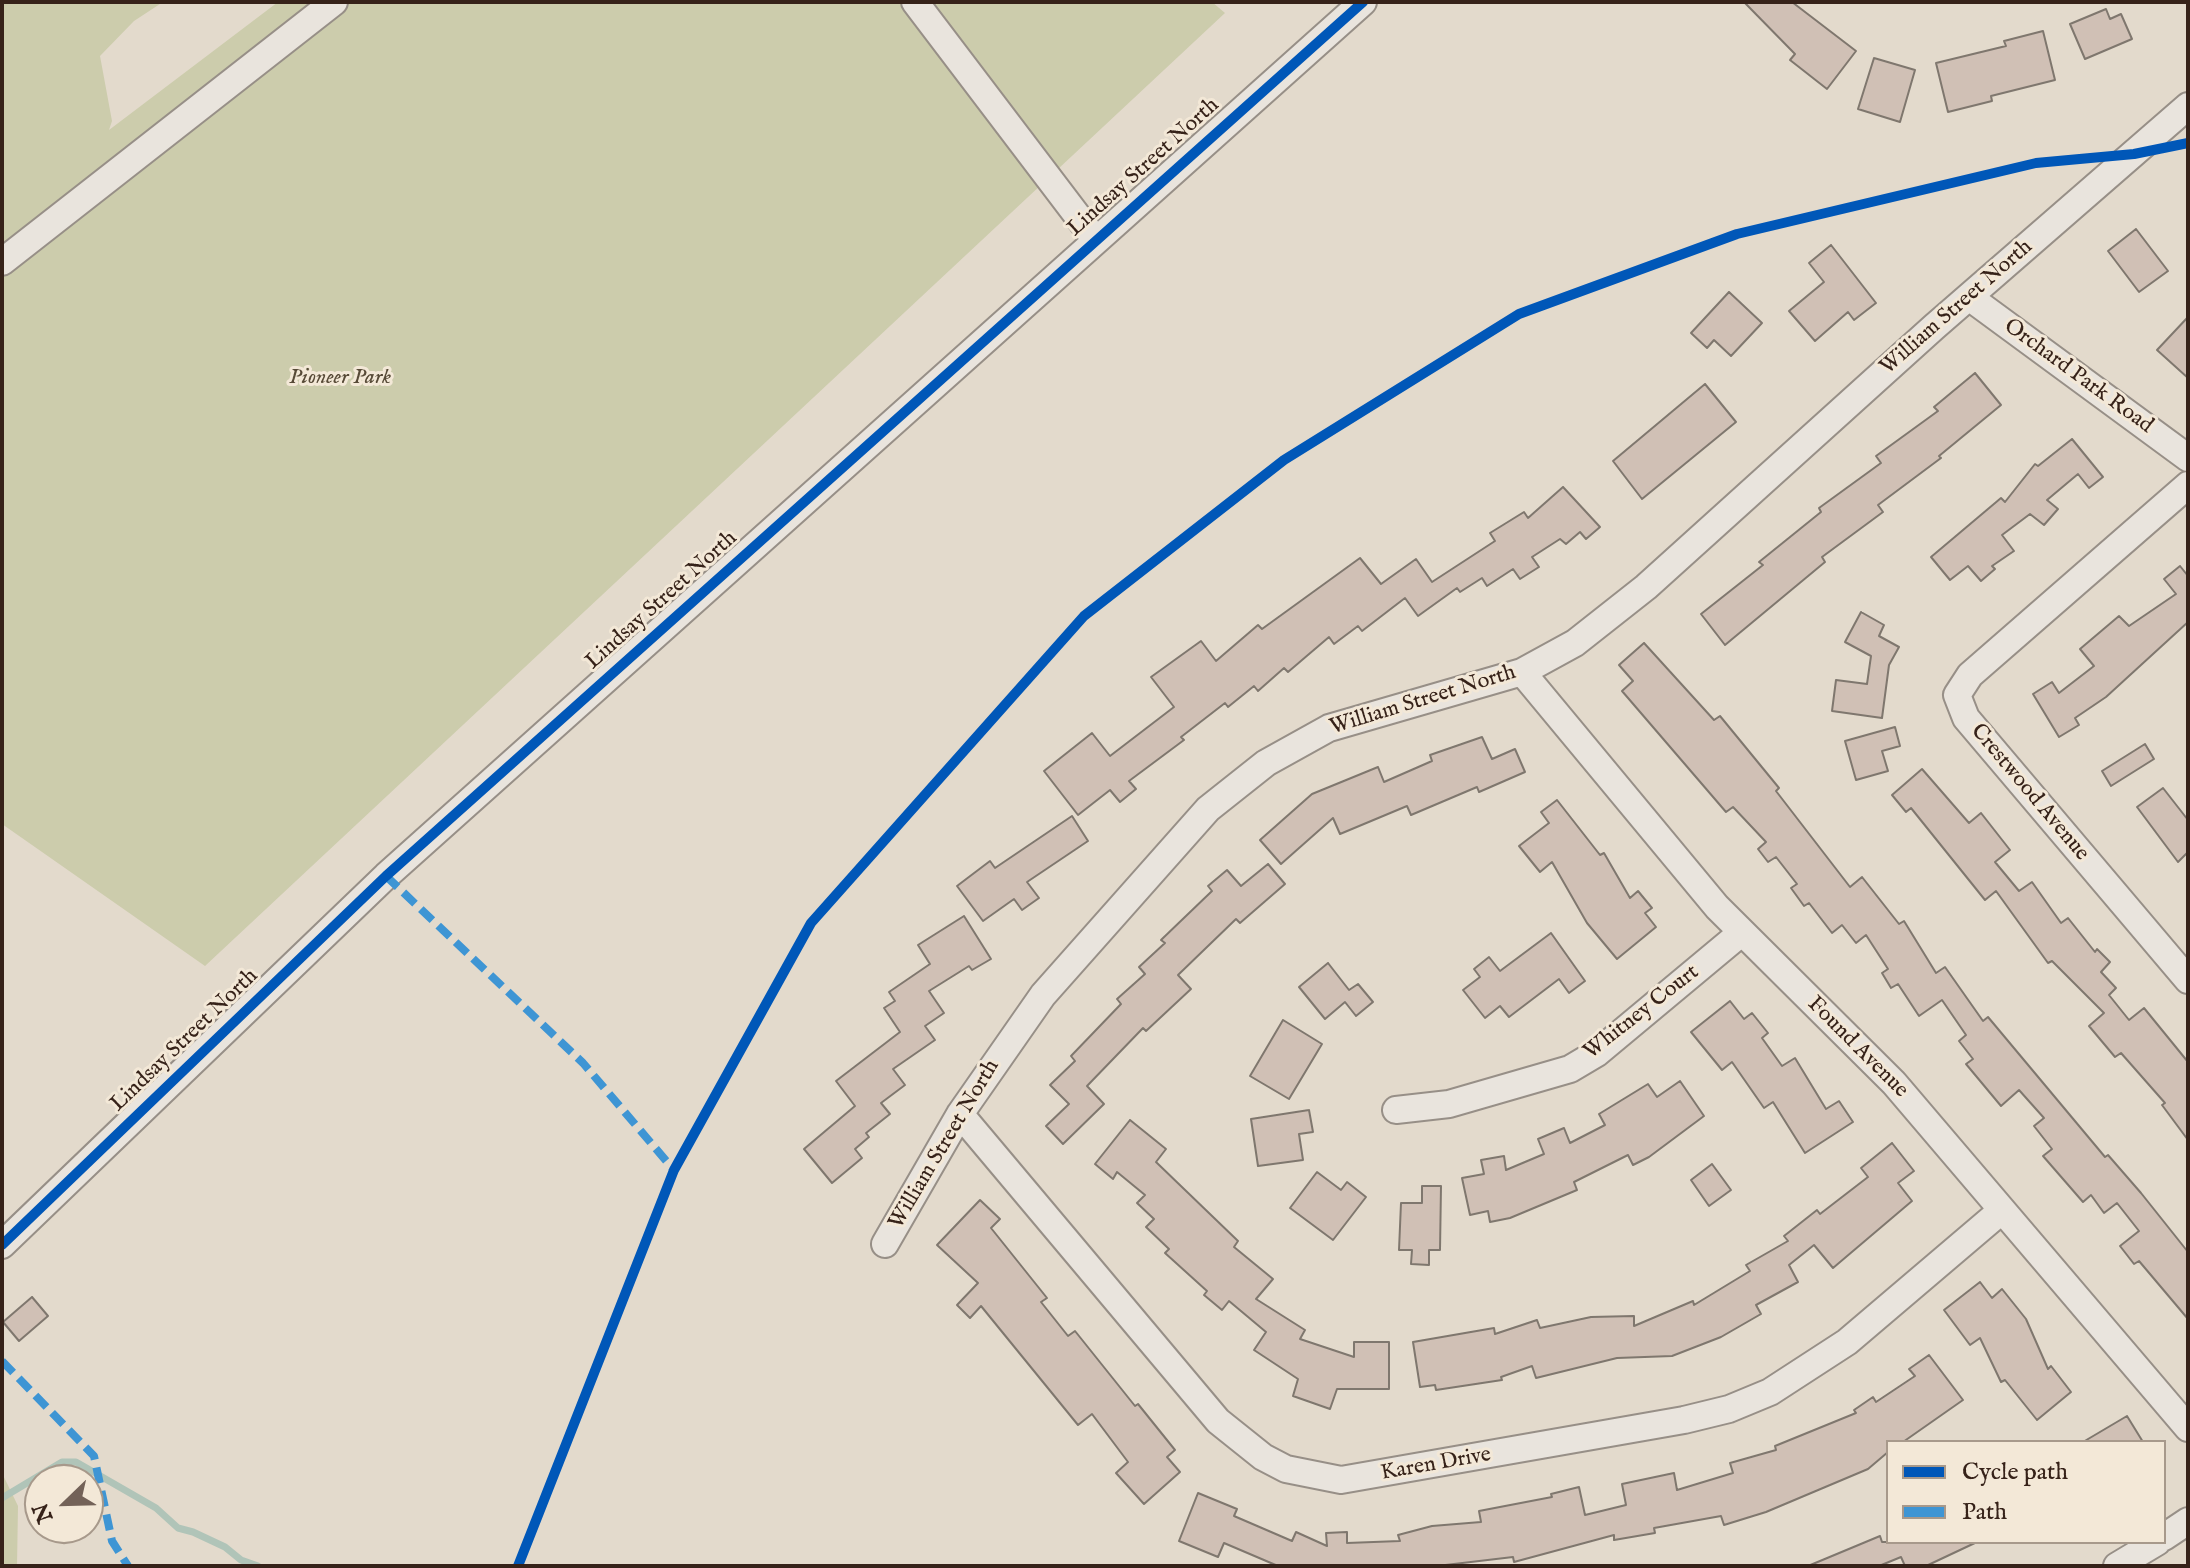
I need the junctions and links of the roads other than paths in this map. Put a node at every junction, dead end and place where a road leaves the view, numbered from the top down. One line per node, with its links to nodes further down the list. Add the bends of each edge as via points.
1 (334, 2): 6 (street)
2 (915, 2): 5 (street)
3 (1363, 2): 5 (street, Lindsay Street North)
4 (2188, 106): 7 (street, William Street North)
5 (1095, 239): 17 (street, Lindsay Street North, via 386,876)
6 (2, 262)
7 (1969, 297): 8 (street, Orchard Park Road); 10 (street, William Street North, via 1646,587 1575,643)
8 (2188, 458)
9 (2188, 485): 12 (street, Crestwood Avenue, via 1970,675 1957,695 1966,718)
10 (1522, 672): 11 (street, Found Avenue); 14 (street, William Street North, via 1363,716 1297,743 1266,763 1208,809 1080,951)
11 (1741, 933): 13 (street, Whitney Court, via 1597,1053 1570,1069 1449,1104); 15 (street, Found Avenue, via 1887,1076)
12 (2188, 980)
13 (1396, 1110)
14 (960, 1114): 15 (street, Karen Drive, via 1218,1421 1286,1469 1341,1480 1729,1409 1770,1392 1847,1342); 16 (street, William Street North)
15 (2001, 1211): 18 (street, Found Avenue)
16 (885, 1244)
17 (2, 1245)
18 (2188, 1428)
19 (2188, 1521): 20 (street)
20 (2166, 1536)
21 (2154, 1544): 22 (street)
22 (2117, 1566)

